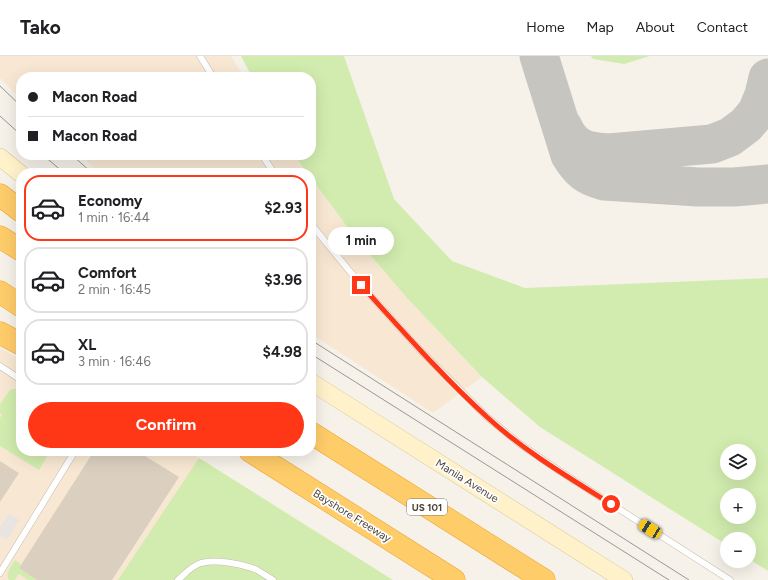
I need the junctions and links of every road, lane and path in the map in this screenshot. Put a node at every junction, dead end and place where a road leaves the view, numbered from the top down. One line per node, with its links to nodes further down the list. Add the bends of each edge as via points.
1 (200, 56): 2 (lane)
2 (210, 72)
3 (0, 157): 4 (main road)
4 (16, 170)
5 (0, 195): 6 (highway)
6 (16, 207)
7 (316, 230): 26 (lane, via 420,350 487,417 558,470)
8 (0, 236): 9 (highway)
9 (16, 247)
10 (0, 292): 11 (highway)
11 (16, 303)
12 (0, 333): 13 (highway)
13 (16, 341)
14 (0, 366): 15 (lane)
15 (16, 377)
16 (316, 385): 25 (main road, Manila Avenue)
17 (316, 436): 24 (highway, US 101)
18 (72, 456): 20 (lane)
19 (258, 456): 23 (highway, Bayshore Freeway)
20 (0, 573)
21 (178, 580): 22 (lane, via 190,569 211,562 241,565)
22 (273, 580)
23 (454, 580)
24 (544, 580)
25 (624, 580)
26 (730, 580)

